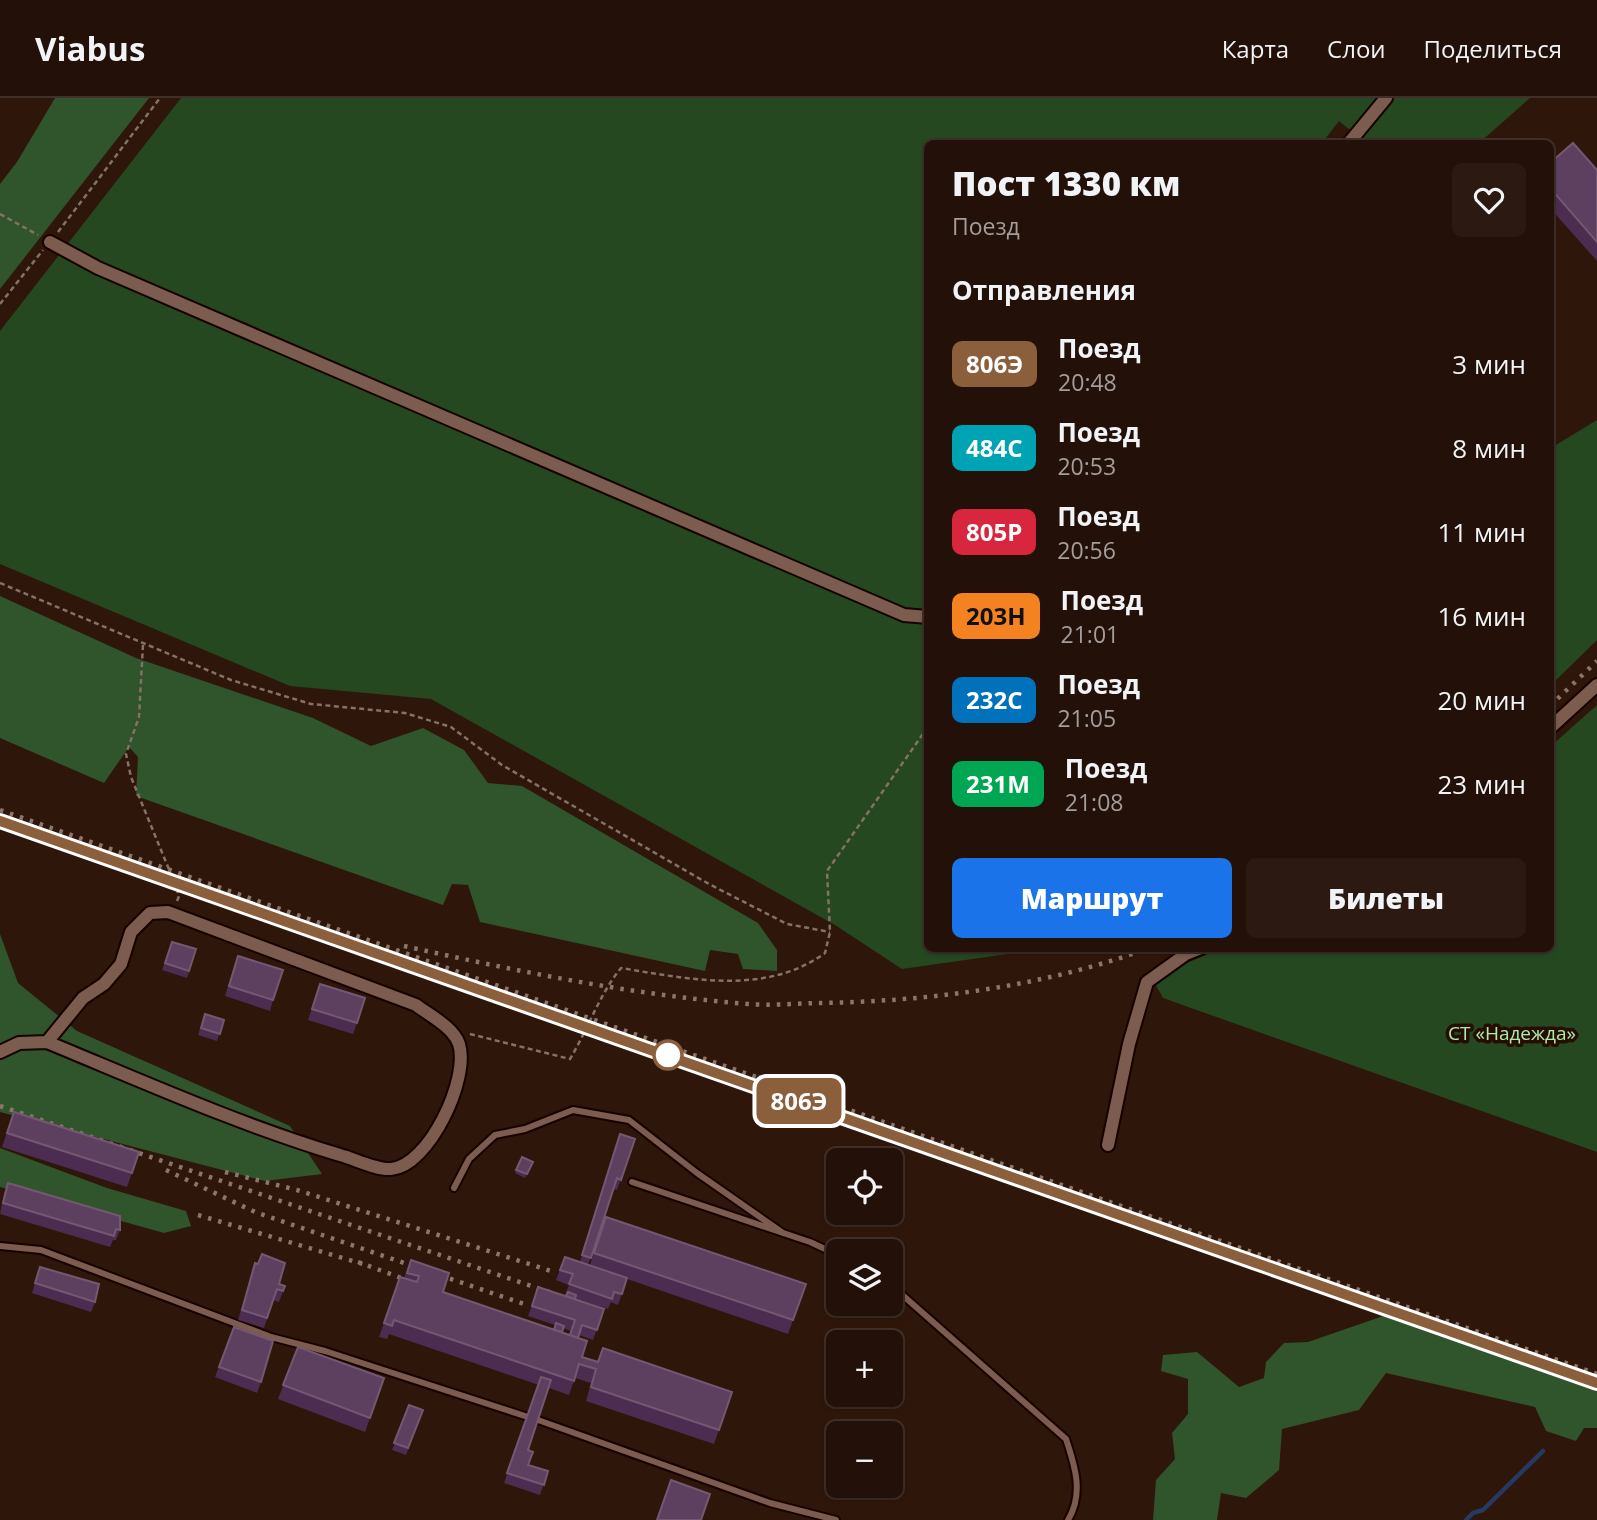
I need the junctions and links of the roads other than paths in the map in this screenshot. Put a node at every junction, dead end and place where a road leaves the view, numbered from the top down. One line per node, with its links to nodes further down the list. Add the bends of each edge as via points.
1 (1386, 98): 2 (street)
2 (1351, 140)
3 (50, 242): 4 (street, via 111,273 904,615)
4 (924, 617)
5 (1597, 684): 6 (street)
6 (1554, 724)
7 (1191, 952): 10 (street, via 1147,982)
8 (47, 1042): 8 (street, via 83,998 104,984 121,964 131,932 150,913 167,912 416,1005 458,1043 460,1072 435,1136 410,1164 389,1169 298,1142); 9 (street, via 19,1043)
9 (0, 1052)
10 (1108, 1145)
11 (632, 1182): 13 (lane)
12 (454, 1188): 13 (lane, via 469,1159 495,1135 573,1110 629,1121)
13 (783, 1233): 15 (lane)
14 (0, 1246): 17 (lane, via 41,1250 271,1337)
15 (826, 1250)
16 (903, 1296): 20 (lane, via 1066,1439 1076,1471 1076,1506)
17 (528, 1417)
18 (538, 1420): 19 (lane, via 770,1503)
19 (836, 1520)
20 (1068, 1520)

